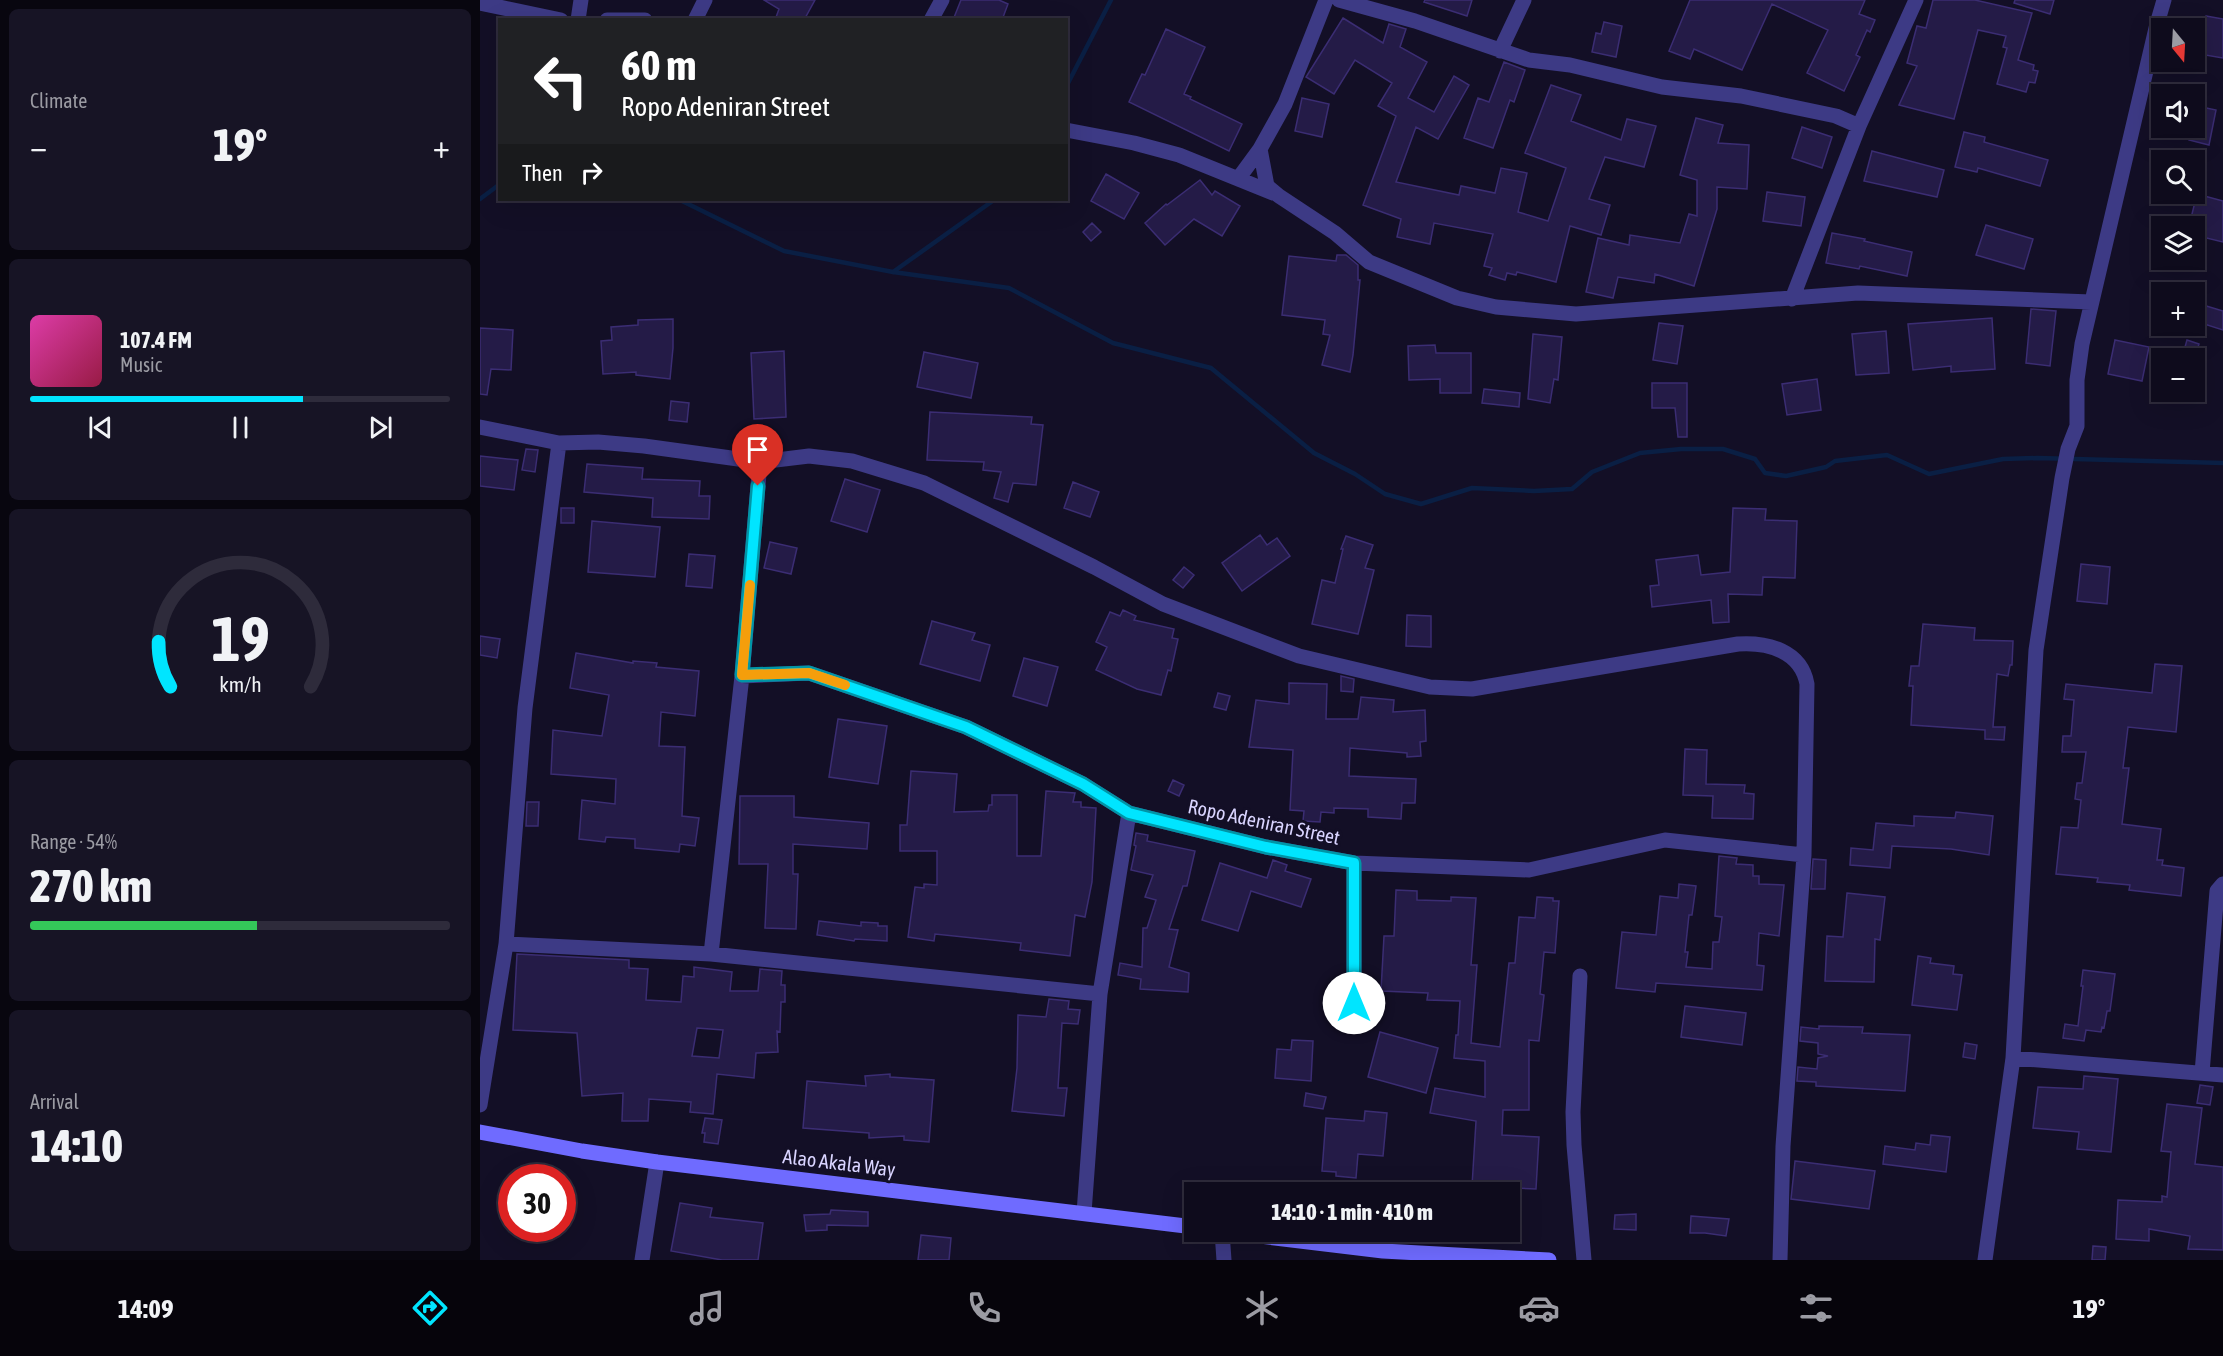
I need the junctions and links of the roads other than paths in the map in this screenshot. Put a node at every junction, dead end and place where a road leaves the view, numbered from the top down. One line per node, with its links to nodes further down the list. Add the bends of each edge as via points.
1 (581, 0): 11 (street)
2 (705, 0): 12 (street)
3 (942, 0): 13 (street)
4 (1326, 0): 17 (street, via 1285,104)
5 (1339, 0): 14 (street)
6 (1524, 0): 14 (street)
7 (1916, 0): 15 (street)
8 (2164, 0): 21 (street)
9 (480, 3): 10 (street)
10 (551, 18)
11 (578, 18)
12 (695, 18)
13 (932, 18)
14 (1503, 52): 15 (street, via 1662,87 1742,96 1836,116)
15 (1859, 126): 20 (street)
16 (1068, 130): 18 (street, via 1179,155)
17 (1260, 149): 18 (street); 19 (street, via 1267,186)
18 (1239, 179): 19 (street)
19 (1279, 196): 20 (street, via 1370,262 1457,298 1496,308 1576,314)
20 (1792, 299): 21 (street, via 1875,293)
21 (2091, 302): 35 (street, via 2077,380 2077,426 2062,478 2037,650)
22 (480, 427): 23 (street)
23 (559, 442): 24 (street, via 644,446); 30 (street, via 525,708)
24 (760, 462): 25 (street); 27 (street, via 809,456 852,460 924,483 1163,604 1299,656 1430,687 1472,689 1738,644 1768,646 1799,663 1805,672)
25 (742, 675): 26 (street, Ropo Adeniran Street, via 809,673 966,727 1083,784); 31 (street)
26 (1129, 813): 28 (street, Ropo Adeniran Street, via 1266,847); 33 (street)
27 (1804, 855): 28 (street, Ropo Adeniran Street, via 1665,840 1529,870); 50 (street, via 1783,1146)
28 (1354, 863): 34 (street)
29 (2223, 884): 36 (street, via 2217,891)
30 (506, 944): 31 (street); 38 (street)
31 (711, 954): 33 (street)
32 (1581, 976): 49 (street, via 1573,1112)
33 (1100, 994): 41 (street)
34 (1354, 1003)
35 (2013, 1058): 36 (street); 51 (street)
36 (2202, 1073): 37 (street)
37 (2223, 1075)
38 (480, 1105)
39 (480, 1132): 40 (street, Alao Akala Way)
40 (657, 1162): 41 (street, Alao Akala Way); 46 (street)
41 (1084, 1213): 42 (street, Alao Akala Way)
42 (1184, 1226)
43 (1224, 1242): 47 (street)
44 (1294, 1242): 45 (street)
45 (1384, 1255): 48 (street)
46 (642, 1260)
47 (1224, 1260)
48 (1549, 1260)
49 (1584, 1260)
50 (1780, 1260)
51 (1985, 1260)

